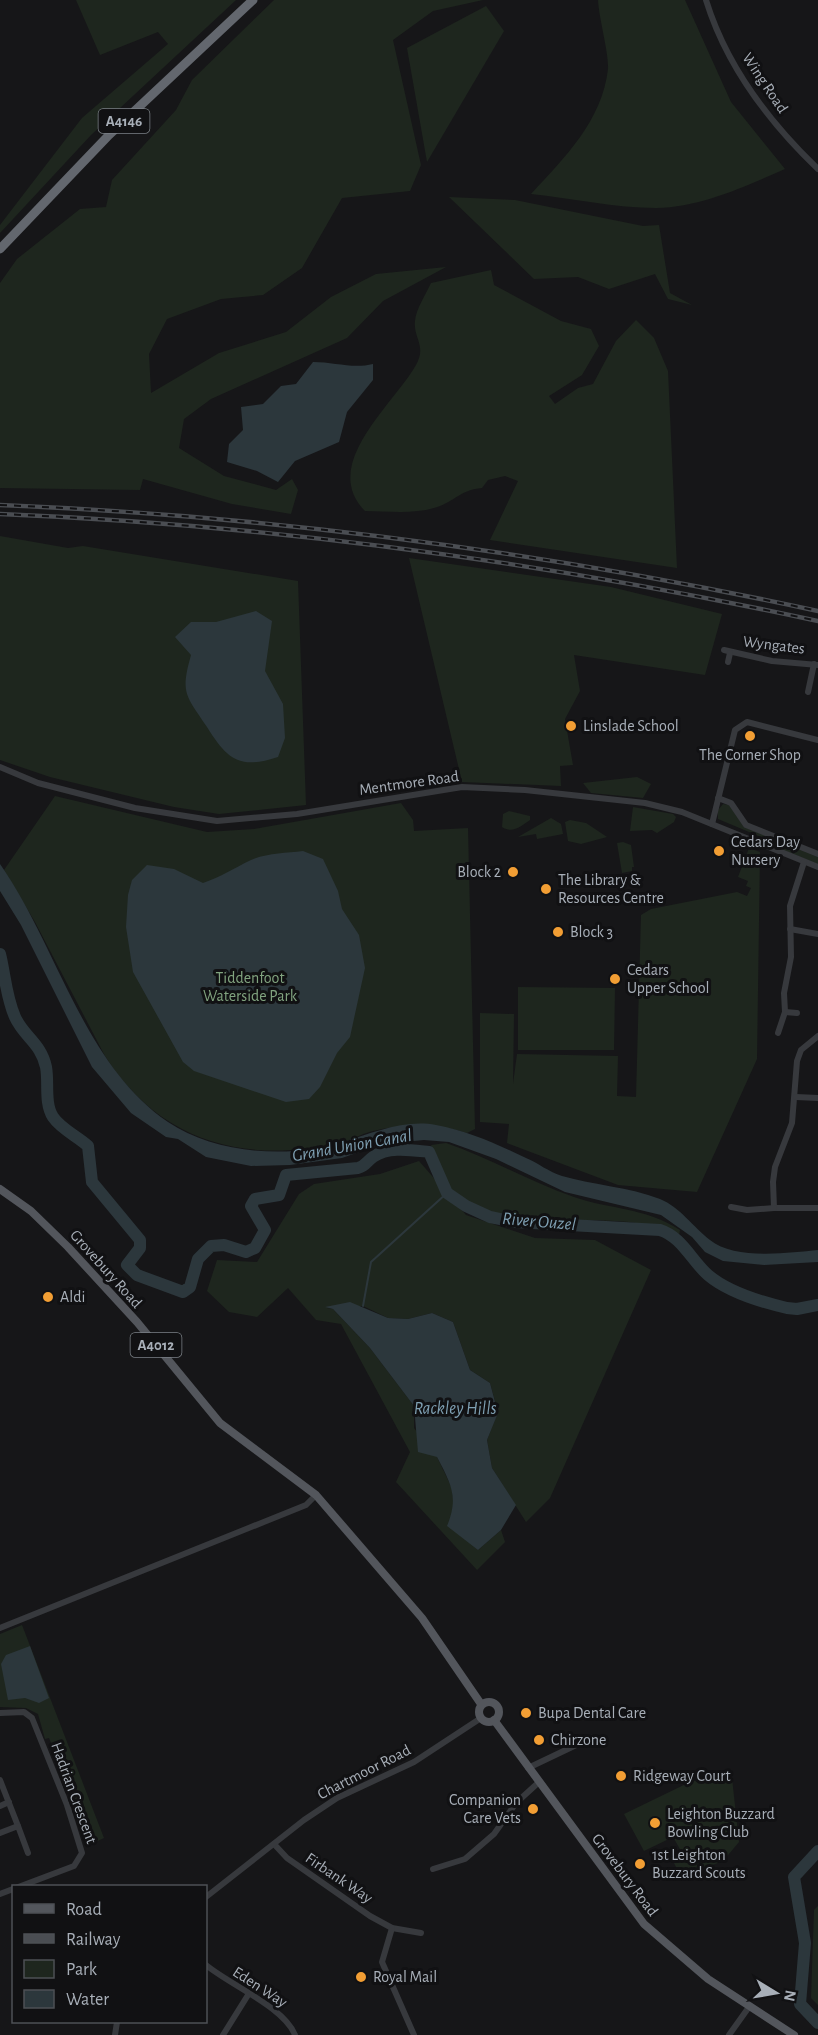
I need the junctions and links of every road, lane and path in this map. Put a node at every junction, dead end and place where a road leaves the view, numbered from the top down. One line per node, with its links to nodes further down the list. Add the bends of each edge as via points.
1 (253, 0): 4 (highway, A4146, via 109,135)
2 (706, 0): 3 (street, Wing Road, via 732,60 750,89)
3 (818, 170)
4 (0, 249)
5 (728, 662): 6 (street, Wyngates, via 727,652)
6 (816, 664): 7 (street, Wyngates)
7 (808, 692)
8 (818, 740): 10 (street, via 747,722 741,724 735,730)
9 (0, 767): 11 (street, Mentmore Road, via 38,783 135,808 217,821 297,814 462,787 662,806)
10 (718, 798): 11 (street); 12 (street, via 731,803 753,829)
11 (712, 824): 13 (street, Mentmore Road)
12 (818, 854)
13 (804, 862): 14 (street, Mentmore Road); 15 (street, via 792,896)
14 (818, 867)
15 (790, 930): 16 (street); 17 (street)
16 (818, 934)
17 (785, 1012): 18 (street); 19 (street)
18 (797, 1013)
19 (778, 1033)
20 (818, 1036): 21 (street, via 801,1050 797,1061)
21 (796, 1097): 22 (street); 26 (street, via 792,1123 775,1167)
22 (818, 1098)
23 (0, 1189): 27 (main road, Grovebury Road / A4012, via 31,1211 68,1247 137,1322 220,1423)
24 (730, 1207): 26 (street)
25 (818, 1208): 26 (street)
26 (774, 1209)
27 (316, 1495): 28 (street, via 306,1505); 29 (main road, Grovebury Road / A4012, via 422,1618)
28 (0, 1628)
29 (482, 1704): 31 (main road, via 478,1710); 32 (main road, Grovebury Road / A4012, via 490,1701 497,1706 499,1712)
30 (0, 1713): 44 (street, Hadrian Crescent, via 24,1712 32,1718 82,1852 74,1866)
31 (481, 1718): 32 (main road, via 486,1722); 41 (street, Chartmoor Road, via 414,1762 337,1798)
32 (494, 1720): 34 (main road, Grovebury Road / A4012)
33 (593, 1737): 34 (street)
34 (528, 1768): 36 (main road, Grovebury Road / A4012)
35 (0, 1780): 37 (street)
36 (539, 1782): 43 (street, via 516,1803 494,1834 465,1859); 50 (main road, Grovebury Road / A4012, via 644,1924 694,1968)
37 (9, 1802): 38 (street); 39 (street)
38 (0, 1806)
39 (18, 1826): 40 (street); 42 (street)
40 (0, 1833)
41 (274, 1844): 45 (street, Chartmoor Road); 46 (street, Firbank Way, via 310,1876)
42 (28, 1853)
43 (433, 1869)
44 (24, 1885)
45 (207, 1896)
46 (393, 1928): 47 (street, Firbank Way); 53 (street, via 382,1962)
47 (421, 1933)
48 (207, 1966): 49 (street, Eden Way)
49 (248, 1995): 51 (street); 52 (street, Eden Way, via 279,2014)
50 (749, 2007): 54 (street); 55 (main road, Grovebury Road / A4012)
51 (223, 2035)
52 (295, 2035)
53 (414, 2035)
54 (729, 2035)
55 (794, 2035)

